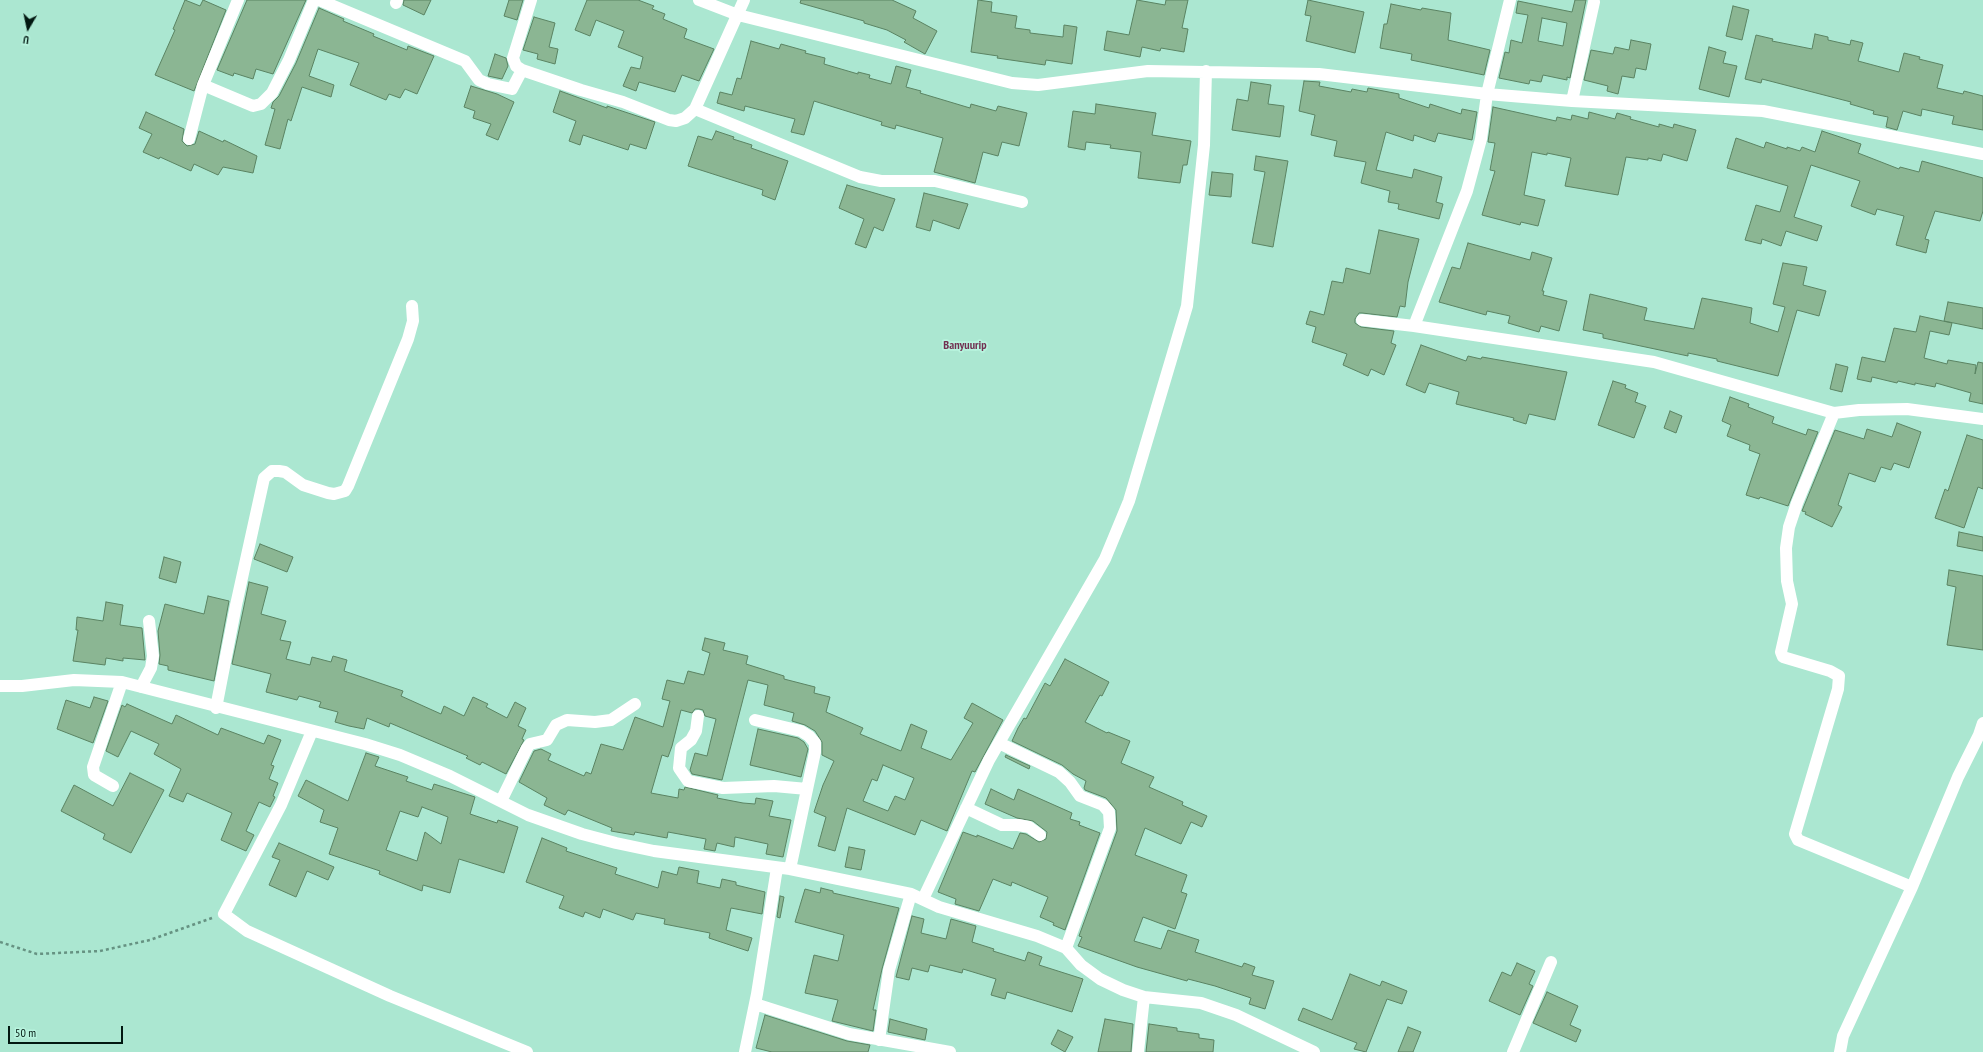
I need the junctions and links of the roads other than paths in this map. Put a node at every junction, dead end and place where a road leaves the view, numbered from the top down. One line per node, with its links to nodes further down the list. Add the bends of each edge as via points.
1 (238, 0): 12 (street)
2 (314, 0): 12 (street, via 289,60 272,93 261,104 253,106)
3 (320, 0): 10 (street, via 465,61 479,80 488,84 512,89)
4 (531, 0): 10 (street, via 513,59 516,66)
5 (699, 0): 9 (street)
6 (744, 0): 9 (street)
7 (1510, 0): 13 (street)
8 (1594, 2): 14 (street)
9 (738, 15): 11 (street, via 1024,85 1148,71); 15 (street)
10 (522, 70): 15 (street, via 623,102 669,120 681,120)
11 (1206, 71): 13 (street, via 1319,74); 34 (street, via 1203,153 1187,306 1148,440 1129,501 1105,559)
12 (203, 85): 16 (street)
13 (1487, 94): 14 (street); 21 (street, via 1481,139 1467,191)
14 (1572, 101): 17 (street, via 1763,111)
15 (695, 109): 18 (street, via 860,177 881,181 935,181)
16 (189, 138)
17 (1983, 154)
18 (1022, 202)
19 (412, 306): 29 (street, via 413,321 408,339 345,491 328,494 303,485 285,472 279,471 272,471 264,478)
20 (1362, 320): 21 (street)
21 (1414, 326): 22 (street, via 1654,362)
22 (1834, 414): 23 (street, via 1859,410 1907,409); 42 (street, via 1797,503 1789,527 1786,548 1787,582 1792,604 1781,652 1783,657 1839,676 1838,689 1795,834 1798,840)
23 (1983, 419)
24 (149, 621): 27 (street, via 153,656 151,668)
25 (122, 682): 26 (street, via 74,680); 27 (street); 35 (street, via 93,767 94,775)
26 (0, 686)
27 (142, 687): 29 (street)
28 (635, 704): 37 (street, via 611,720 567,720 556,725 547,740 532,743 527,748)
29 (216, 708): 33 (street)
30 (698, 716): 36 (street, via 696,731 691,740 681,748 680,768 688,781 723,788 789,786)
31 (755, 720): 36 (street, via 801,731 813,739 815,752)
32 (1983, 723): 42 (street)
33 (312, 731): 37 (street, via 400,755); 50 (street, via 281,805 224,914 247,931 390,996)
34 (999, 743): 38 (street); 45 (street, via 1059,772 1080,796 1103,805 1109,812 1110,828)
35 (113, 786)
36 (807, 789): 41 (street)
37 (501, 801): 40 (street, via 582,834 616,843 654,851)
38 (966, 808): 39 (street, via 1002,826 1029,827); 44 (street)
39 (1040, 835)
40 (777, 868): 41 (street); 48 (street)
41 (790, 868): 43 (street)
42 (1912, 887): 56 (street, via 1843,1036)
43 (910, 894): 44 (street); 49 (street, via 889,970)
44 (923, 899): 45 (street, via 939,907 1037,936)
45 (1066, 948): 47 (street, via 1081,965 1100,979)
46 (1551, 962): 55 (street)
47 (1144, 997): 53 (street); 54 (street, via 1201,1003 1236,1015)
48 (755, 1004): 49 (street, via 849,1034); 51 (street)
49 (879, 1040): 52 (street)
50 (528, 1052)
51 (745, 1052)
52 (950, 1052)
53 (1138, 1052)
54 (1314, 1052)
55 (1513, 1052)
56 (1840, 1052)

